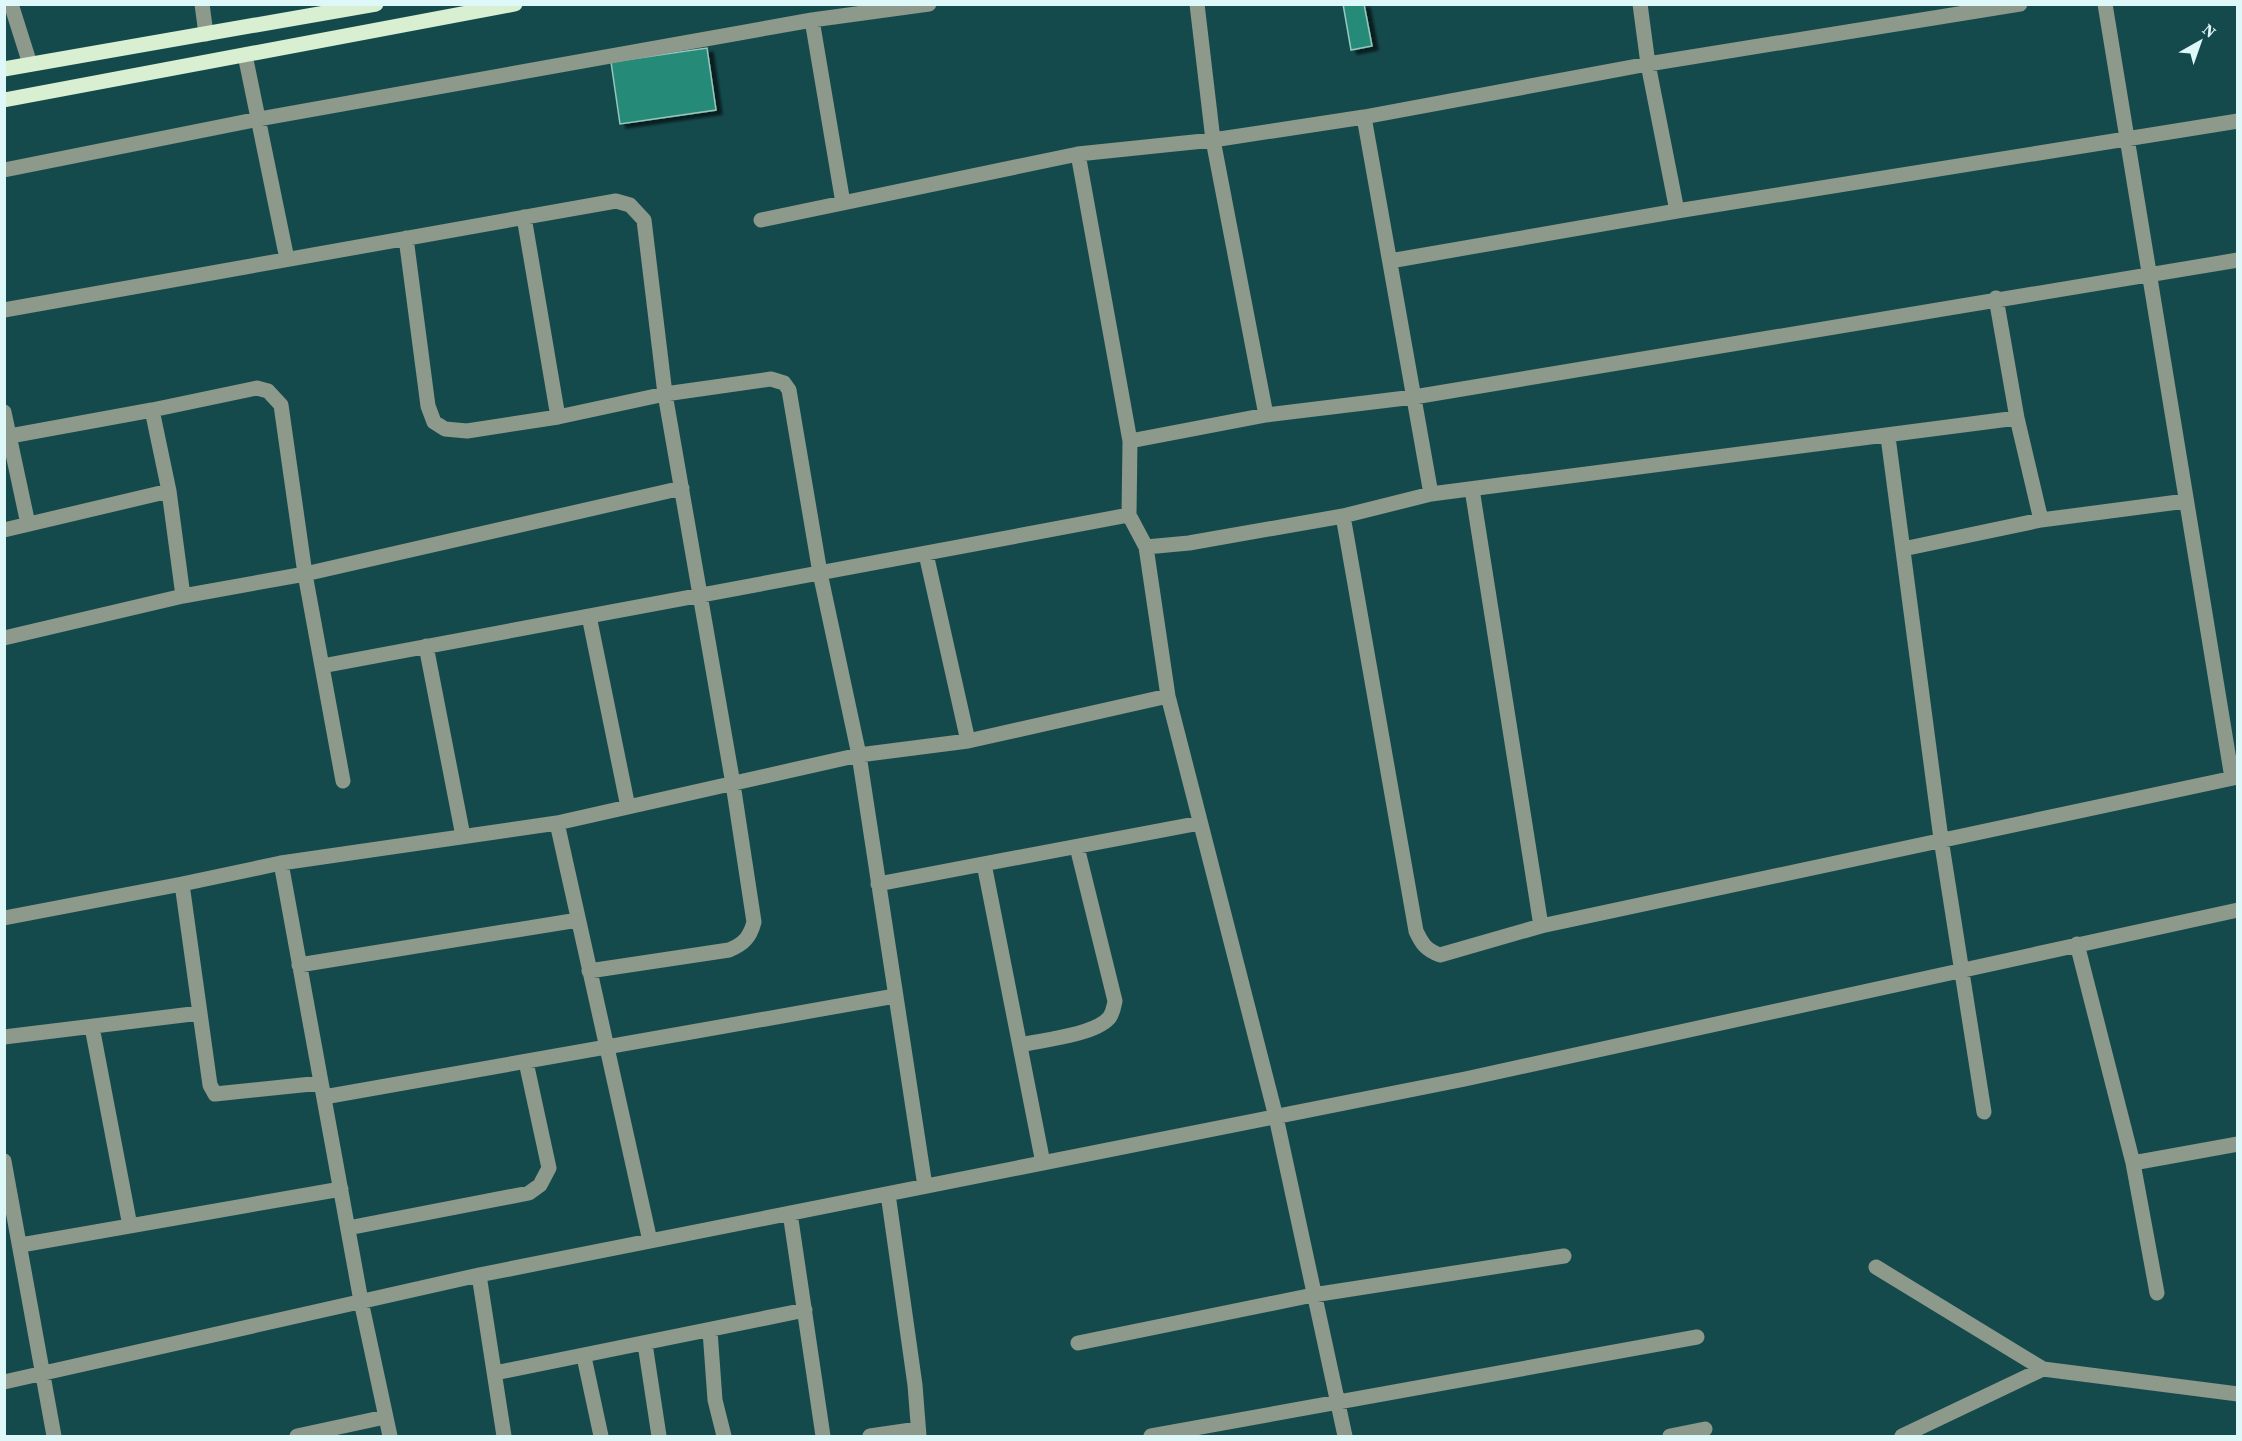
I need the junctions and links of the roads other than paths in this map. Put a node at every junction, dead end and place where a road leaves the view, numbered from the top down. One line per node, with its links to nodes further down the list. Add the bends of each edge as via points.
1 (11, 4): 13 (street)
2 (202, 4): 11 (street)
3 (376, 4): 11 (main road)
4 (515, 4): 12 (main road)
5 (929, 4): 10 (street)
6 (1197, 4): 20 (street)
7 (1640, 4): 14 (street)
8 (2020, 4): 14 (street)
9 (2105, 4): 21 (street)
10 (812, 20): 18 (street); 24 (street)
11 (206, 34): 13 (main road)
12 (244, 55): 16 (main road); 18 (street)
13 (30, 64): 15 (main road)
14 (1648, 64): 17 (street); 25 (street)
15 (4, 69)
16 (4, 100)
17 (1364, 117): 20 (street); 31 (street)
18 (259, 118): 23 (street); 29 (street)
19 (2238, 121): 21 (street)
20 (1213, 140): 22 (street); 39 (street)
21 (2126, 140): 25 (street); 32 (street)
22 (1078, 154): 24 (street); 44 (street)
23 (4, 170)
24 (843, 203): 27 (street)
25 (1677, 211): 31 (street)
26 (524, 218): 28 (street); 35 (street, via 616,201 630,205 644,220); 40 (street)
27 (761, 220)
28 (406, 238): 29 (street); 40 (street, via 428,406 434,422 446,429 467,431)
29 (287, 259): 34 (street)
30 (2238, 260): 32 (street)
31 (1390, 261): 36 (street)
32 (2147, 274): 33 (street); 49 (street)
33 (1996, 298): 36 (street); 41 (street)
34 (4, 310)
35 (665, 394): 40 (street); 45 (street); 58 (street, via 771,379 784,384 789,390)
36 (1414, 397): 39 (street); 48 (street)
37 (152, 410): 42 (street); 47 (street); 59 (street, via 257,388 268,391 281,405)
38 (4, 412): 42 (street)
39 (1266, 415): 44 (street)
40 (558, 417)
41 (2018, 418): 43 (street); 52 (street)
42 (10, 436): 53 (street)
43 (1888, 437): 46 (street); 56 (street)
44 (1130, 441): 50 (street)
45 (682, 488): 59 (street); 61 (street)
46 (1472, 489): 48 (street); 85 (street)
47 (169, 491): 53 (street); 60 (street)
48 (1431, 494): 51 (street)
49 (2186, 501): 52 (street); 69 (street)
50 (1129, 515): 55 (street); 57 (street)
51 (1343, 516): 55 (street); 85 (street, via 1416,931 1422,945 1440,955)
52 (2042, 520): 56 (street)
53 (28, 524): 54 (street)
54 (4, 530)
55 (1146, 547): 66 (street)
56 (1903, 549): 76 (street)
57 (926, 554): 58 (street); 67 (street)
58 (820, 573): 61 (street); 68 (street)
59 (305, 574): 60 (street); 65 (street)
60 (183, 596): 63 (street)
61 (700, 596): 62 (street); 71 (street)
62 (589, 616): 64 (street); 72 (street)
63 (4, 638)
64 (426, 646): 65 (street); 75 (street)
65 (322, 666): 70 (street)
66 (1168, 696): 67 (street); 74 (street)
67 (968, 741): 68 (street)
68 (858, 755): 71 (street); 81 (street)
69 (2235, 778): 76 (street)
70 (343, 781)
71 (733, 784): 72 (street); 89 (street, via 754,922 751,934 741,945 729,950)
72 (628, 807): 73 (street)
73 (557, 823): 75 (street); 84 (street)
74 (1200, 823): 77 (street); 99 (street)
75 (463, 837): 78 (street)
76 (1941, 839): 85 (street); 88 (street)
77 (1077, 847): 79 (street); 94 (street, via 1115,1000 1113,1010 1095,1028)
78 (281, 863): 80 (street); 87 (street)
79 (984, 864): 81 (street); 94 (street)
80 (182, 884): 83 (street); 91 (street)
81 (878, 884): 90 (street)
82 (2238, 910): 86 (street)
83 (4, 918)
84 (578, 920): 87 (street); 89 (street)
85 (1541, 926)
86 (2077, 944): 88 (street); 103 (street)
87 (299, 965): 97 (street)
88 (1961, 969): 98 (street); 99 (street)
89 (589, 971): 95 (street)
90 (896, 996): 95 (street); 104 (street)
91 (200, 1012): 92 (street); 97 (street, via 210,1085 215,1094)
92 (92, 1027): 93 (street); 108 (street)
93 (4, 1037)
94 (1020, 1045): 102 (street)
95 (606, 1049): 96 (street); 110 (street)
96 (526, 1062): 97 (street); 109 (street, via 549,1168 540,1185 529,1193)
97 (322, 1090): 105 (street)
98 (1984, 1113)
99 (1276, 1117): 102 (street); 116 (street)
100 (2238, 1144): 103 (street)
101 (4, 1161): 111 (street)
102 (1043, 1163): 104 (street)
103 (2133, 1163): 115 (street)
104 (925, 1186): 106 (street)
105 (342, 1189): 108 (street); 109 (street)
106 (888, 1194): 107 (street); 132 (street, via 915,1385)
107 (790, 1213): 110 (street); 118 (street)
108 (129, 1226): 111 (street)
109 (348, 1228): 117 (street)
110 (650, 1241): 114 (street)
111 (21, 1245): 125 (street)
112 (1564, 1256): 116 (street)
113 (1876, 1267): 124 (street)
114 (479, 1275): 117 (street); 126 (street)
115 (2157, 1293)
116 (1313, 1295): 121 (street); 129 (street)
117 (361, 1301): 125 (street); 130 (street)
118 (805, 1310): 119 (street); 140 (street)
119 (710, 1331): 122 (street); 139 (street, via 715,1400)
120 (1697, 1337): 129 (street)
121 (1078, 1343)
122 (645, 1344): 123 (street); 138 (street)
123 (584, 1357): 126 (street); 137 (street)
124 (2043, 1369): 128 (street); 145 (street)
125 (43, 1373): 127 (street); 134 (street)
126 (495, 1373): 136 (street)
127 (4, 1382)
128 (2238, 1394)
129 (1337, 1405): 142 (street); 143 (street)
130 (385, 1417): 133 (street); 135 (street)
131 (1705, 1429): 144 (street)
132 (918, 1433): 141 (street)
133 (297, 1436)
134 (54, 1437)
135 (390, 1437)
136 (504, 1437)
137 (601, 1437)
138 (659, 1437)
139 (724, 1437)
140 (823, 1437)
141 (870, 1437)
142 (1151, 1437)
143 (1345, 1437)
144 (1670, 1437)
145 (1902, 1437)

